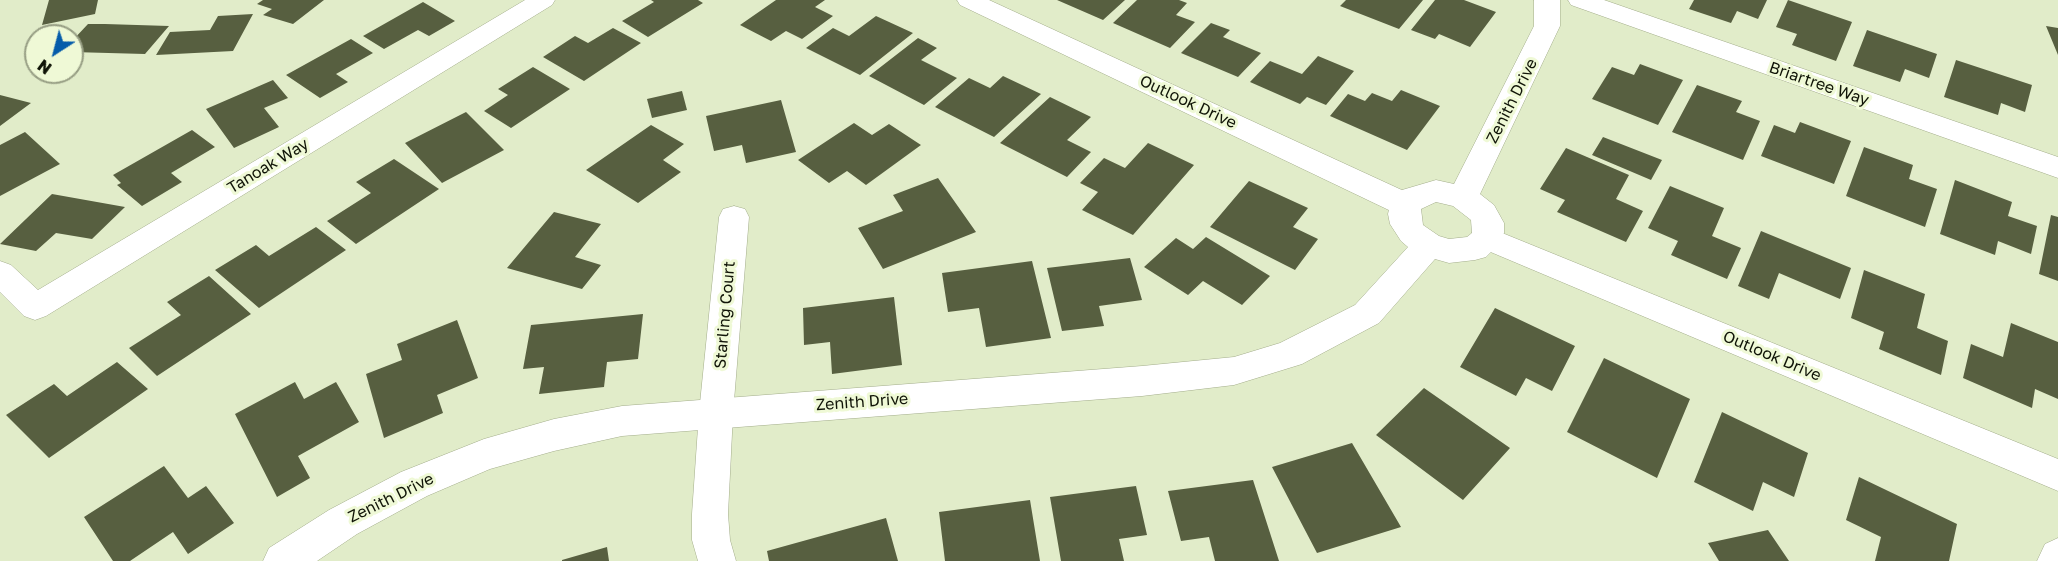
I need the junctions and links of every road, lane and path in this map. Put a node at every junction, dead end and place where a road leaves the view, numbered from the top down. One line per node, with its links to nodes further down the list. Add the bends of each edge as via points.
1 (543, 0): 11 (street, Tanoak Way, via 35,307)
2 (969, 0): 7 (street, Outlook Drive)
3 (1547, 0): 6 (street, Zenith Drive, via 1547,26)
4 (1580, 0): 5 (street, Briartree Way)
5 (2058, 168)
6 (1463, 197): 7 (street, via 1436,191 1413,198); 9 (street, via 1483,213 1488,223)
7 (1406, 205): 10 (street, via 1406,224)
8 (734, 217): 12 (street, Starling Court)
9 (1485, 237): 10 (street, via 1475,248 1463,251); 13 (street, Outlook Drive)
10 (1428, 244): 12 (street, Zenith Drive, via 1367,314 1290,354 1234,371)
11 (0, 273)
12 (716, 413): 15 (street, Zenith Drive, via 622,421 484,455 414,484 342,522); 16 (street, Starling Court, via 710,514)
13 (2058, 475)
14 (2058, 556): 17 (street)
15 (283, 561)
16 (717, 561)
17 (2056, 561)

